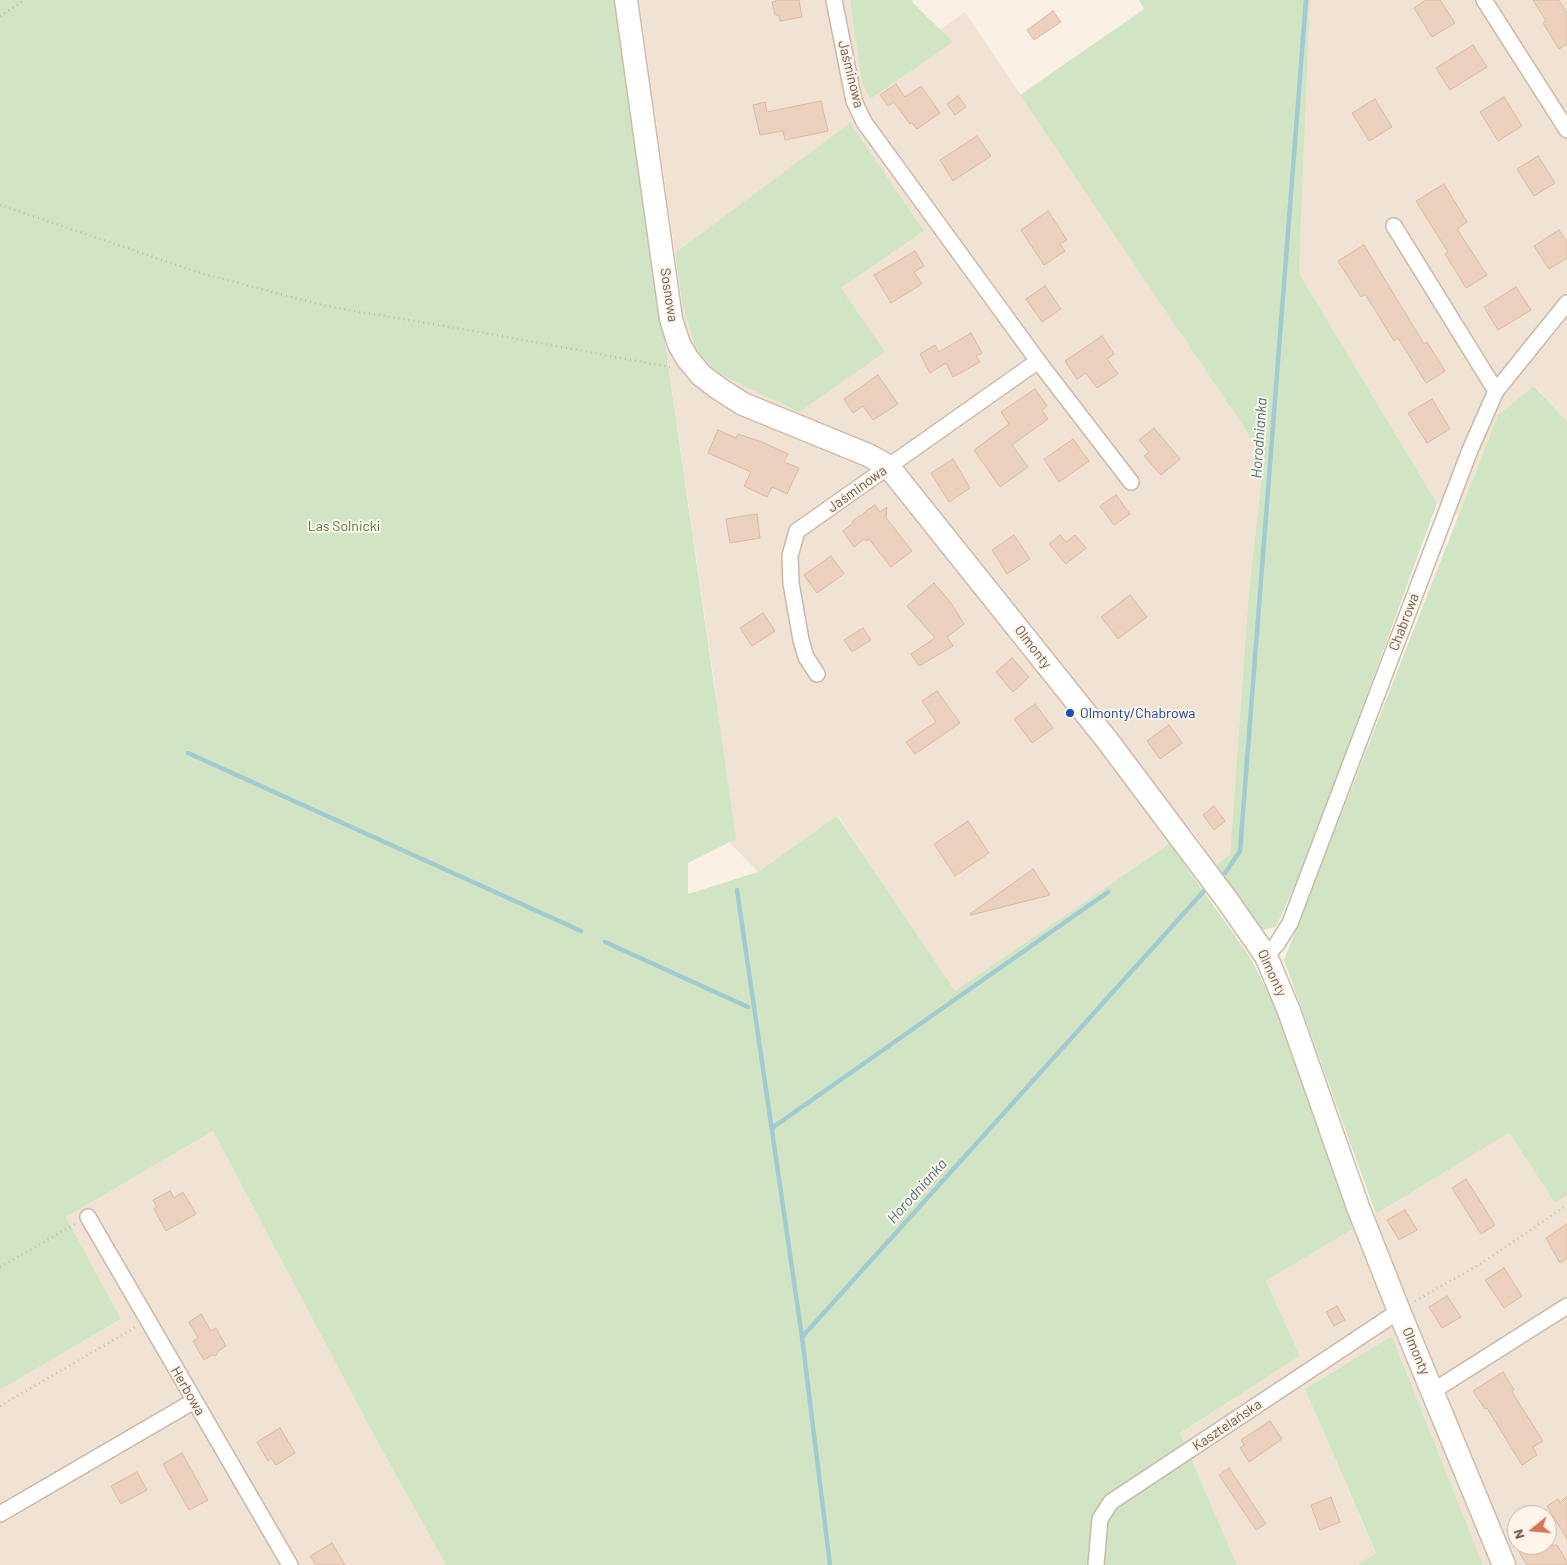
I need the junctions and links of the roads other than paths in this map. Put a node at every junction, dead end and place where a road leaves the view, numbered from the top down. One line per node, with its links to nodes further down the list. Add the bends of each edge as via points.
1 (626, 0): 9 (street, Sosnowa, via 671,319 679,344 701,375 743,404)
2 (834, 0): 7 (street, Jaśminowa, via 854,101 864,122)
3 (1484, 0): 4 (street)
4 (1567, 130)
5 (1394, 226): 8 (street)
6 (1567, 303): 8 (street, Chabrowa)
7 (1038, 361): 9 (street, Jaśminowa); 10 (street, Jaśminowa)
8 (1496, 391): 12 (street, Chabrowa, via 1470,450 1290,923)
9 (888, 466): 11 (street, Jaśminowa, via 798,532 790,556 791,583 806,657); 12 (street, Olmonty, via 1107,740 1228,900)
10 (1130, 482)
11 (817, 674)
12 (1266, 956): 15 (street, Olmonty)
13 (88, 1216): 17 (street, Herbowa)
14 (1567, 1306): 16 (street)
15 (1399, 1311): 16 (street, Olmonty); 20 (street, Kasztelańska, via 1111,1502 1100,1519)
16 (1433, 1391): 21 (street, Olmonty)
17 (194, 1401): 18 (street); 19 (street, Herbowa)
18 (0, 1514)
19 (290, 1565)
20 (1096, 1565)
21 (1504, 1565)

